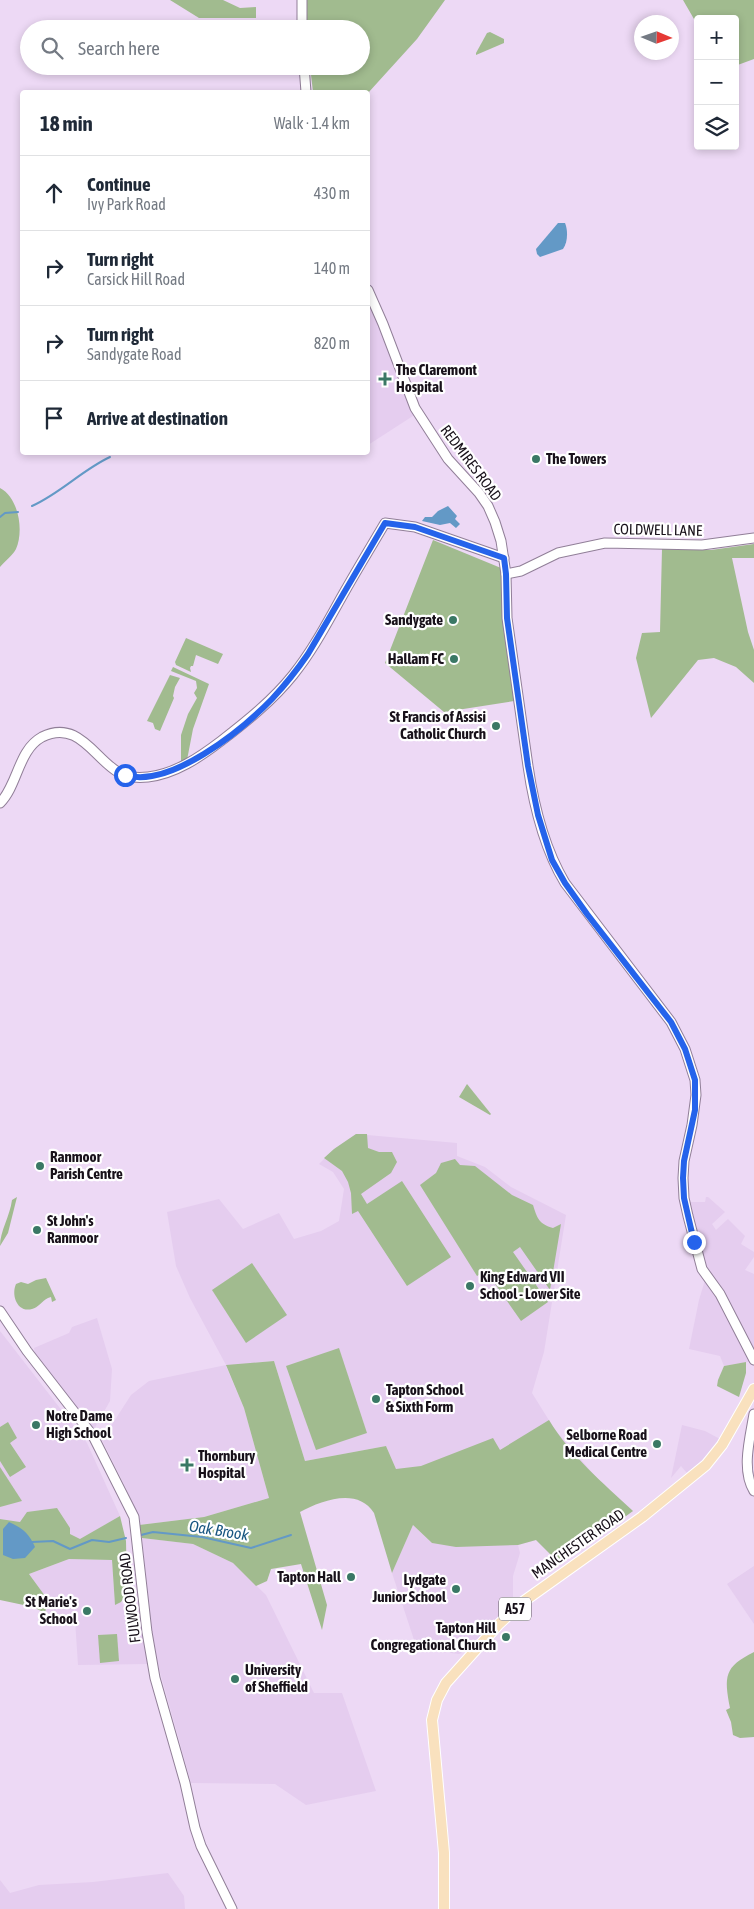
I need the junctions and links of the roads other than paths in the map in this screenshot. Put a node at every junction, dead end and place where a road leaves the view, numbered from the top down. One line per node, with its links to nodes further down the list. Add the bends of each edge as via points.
1 (302, 0): 2 (street)
2 (302, 20)
3 (305, 75): 4 (street)
4 (306, 90)
5 (370, 295): 7 (street, REDMIRES ROAD, via 415,408 448,459 488,506)
6 (754, 538): 8 (street, COLDWELL LANE, via 702,545 605,543 558,553 521,571)
7 (504, 558): 8 (street, REDMIRES ROAD); 9 (street, via 415,527 385,523 294,674 271,700 214,747 188,764 156,776 140,778 129,777 114,769 75,736 53,733 37,740 24,757)
8 (506, 574): 11 (street, REDMIRES ROAD, via 507,618 523,736 531,786 546,843 565,883 671,1022 685,1049 695,1080 696,1095 683,1169 684,1198 702,1268 720,1294)
9 (2, 801)
10 (0, 1311): 16 (street, FULWOOD ROAD, via 93,1436 134,1517 146,1632 158,1689 201,1846)
11 (754, 1360)
12 (754, 1389): 13 (main road, MANCHESTER ROAD / A57)
13 (751, 1403): 17 (main road, MANCHESTER ROAD / A57, via 706,1465 642,1517 520,1604 446,1683 432,1720 444,1854)
14 (754, 1414): 15 (street, via 748,1473)
15 (754, 1491)
16 (232, 1909)
17 (444, 1909)

